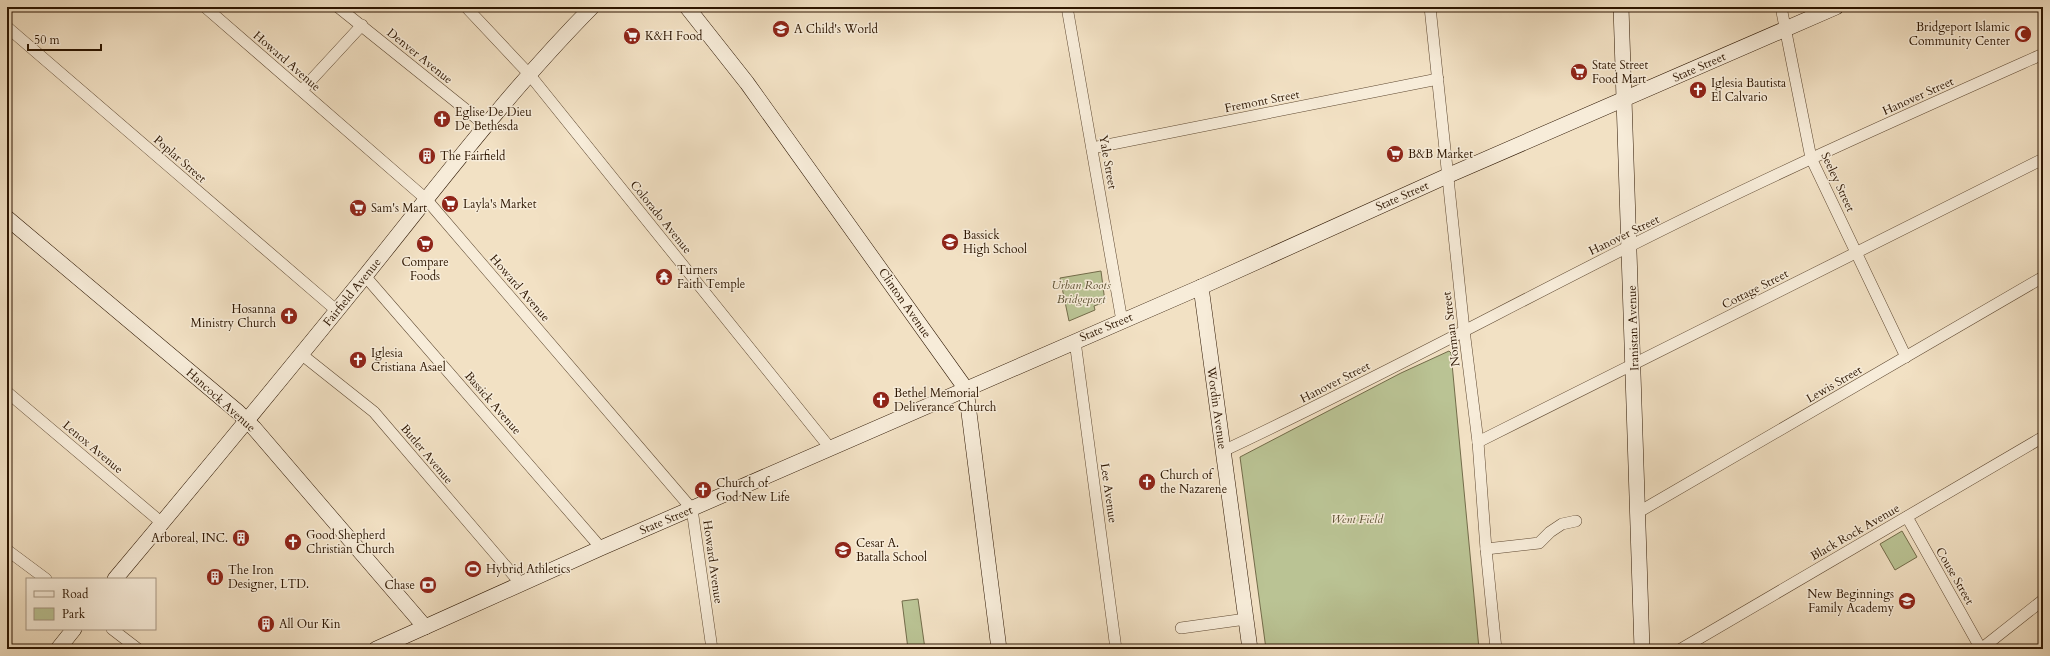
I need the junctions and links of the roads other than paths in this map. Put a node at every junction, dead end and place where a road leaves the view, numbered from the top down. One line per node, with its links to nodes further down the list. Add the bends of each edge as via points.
1 (205, 7): 17 (street, Howard Avenue)
2 (338, 7): 11 (street, Denver Avenue)
3 (466, 7): 15 (street, Colorado Avenue)
4 (592, 7): 15 (main road, Fairfield Avenue)
5 (687, 7): 38 (main road, Clinton Avenue, via 747,83)
6 (1067, 7): 20 (street, Yale Street)
7 (1430, 7): 16 (street, Norman Street)
8 (1621, 7): 18 (main road, Iranistan Avenue)
9 (1781, 7): 13 (street, Seeley Street)
10 (1836, 7): 13 (main road, State Street)
11 (362, 25): 17 (street); 19 (street, Denver Avenue)
12 (7, 27): 31 (street, Poplar Street)
13 (1784, 29): 18 (main road, State Street); 21 (street, Seeley Street)
14 (2043, 54): 21 (street, Hanover Street)
15 (529, 74): 19 (main road, Fairfield Avenue); 43 (street, Colorado Avenue)
16 (1438, 79): 20 (street, Fremont Street); 23 (street, Norman Street)
17 (302, 90): 24 (street, Howard Avenue)
18 (1626, 99): 23 (main road, State Street); 26 (main road, Iranistan Avenue)
19 (485, 126): 24 (main road, Fairfield Avenue)
20 (1092, 148): 32 (street, Yale Street)
21 (1811, 158): 26 (street, Hanover Street); 27 (street, Seeley Street)
22 (2043, 159): 27 (street, Cottage Street)
23 (1447, 176): 30 (main road, State Street); 33 (street, Norman Street)
24 (426, 199): 28 (main road, Fairfield Avenue); 45 (street, Howard Avenue)
25 (7, 218): 40 (main road, Hancock Avenue)
26 (1630, 246): 33 (street, Hanover Street); 37 (main road, Iranistan Avenue)
27 (1856, 253): 36 (street, Seeley Street); 37 (street, Cottage Street)
28 (365, 276): 31 (main road, Fairfield Avenue); 50 (street, Bassick Avenue)
29 (2043, 277): 36 (street, Lewis Street)
30 (1201, 287): 32 (main road, State Street); 44 (main road, Wordin Avenue)
31 (336, 310): 35 (main road, Fairfield Avenue)
32 (1122, 321): 34 (main road, State Street)
33 (1464, 330): 42 (street, Norman Street); 44 (street, Hanover Street, via 1292,419)
34 (1075, 341): 38 (main road, State Street); 67 (street, Lee Avenue)
35 (301, 354): 40 (main road, Fairfield Avenue); 55 (street, Butler Avenue, via 374,412)
36 (1906, 357): 46 (street, Lewis Street)
37 (1634, 365): 42 (street, Cottage Street); 46 (main road, Iranistan Avenue)
38 (966, 389): 43 (main road, State Street); 66 (main road, Clinton Avenue)
39 (7, 392): 49 (street, Lenox Avenue)
40 (246, 420): 49 (main road, Fairfield Avenue); 58 (main road, Hancock Avenue)
41 (2043, 437): 47 (street, Black Rock Avenue)
42 (1478, 442): 51 (street, Norman Street)
43 (830, 448): 45 (main road, State Street)
44 (1223, 451): 57 (main road, Wordin Avenue)
45 (692, 509): 50 (main road, State Street); 65 (street, Howard Avenue)
46 (1637, 513): 70 (main road, Iranistan Avenue)
47 (1907, 517): 71 (street, Black Rock Avenue); 72 (street, Couse Street)
48 (1576, 521): 51 (street, via 1562,524 1539,543)
49 (162, 523): 54 (main road, Fairfield Avenue)
50 (601, 548): 55 (main road, State Street)
51 (1486, 549): 69 (street, Norman Street)
52 (7, 550): 53 (street)
53 (45, 578)
54 (116, 578)
55 (521, 584): 58 (main road, State Street)
56 (2043, 600): 72 (street)
57 (1246, 619): 59 (street); 68 (main road, Wordin Avenue)
58 (425, 627): 64 (main road, State Street)
59 (1181, 628)
60 (73, 630): 62 (main road)
61 (113, 630): 63 (street)
62 (58, 649)
63 (138, 649)
64 (376, 649)
65 (712, 649)
66 (999, 649)
67 (1116, 649)
68 (1250, 649)
69 (1496, 649)
70 (1642, 649)
71 (1680, 649)
72 (1981, 649)

